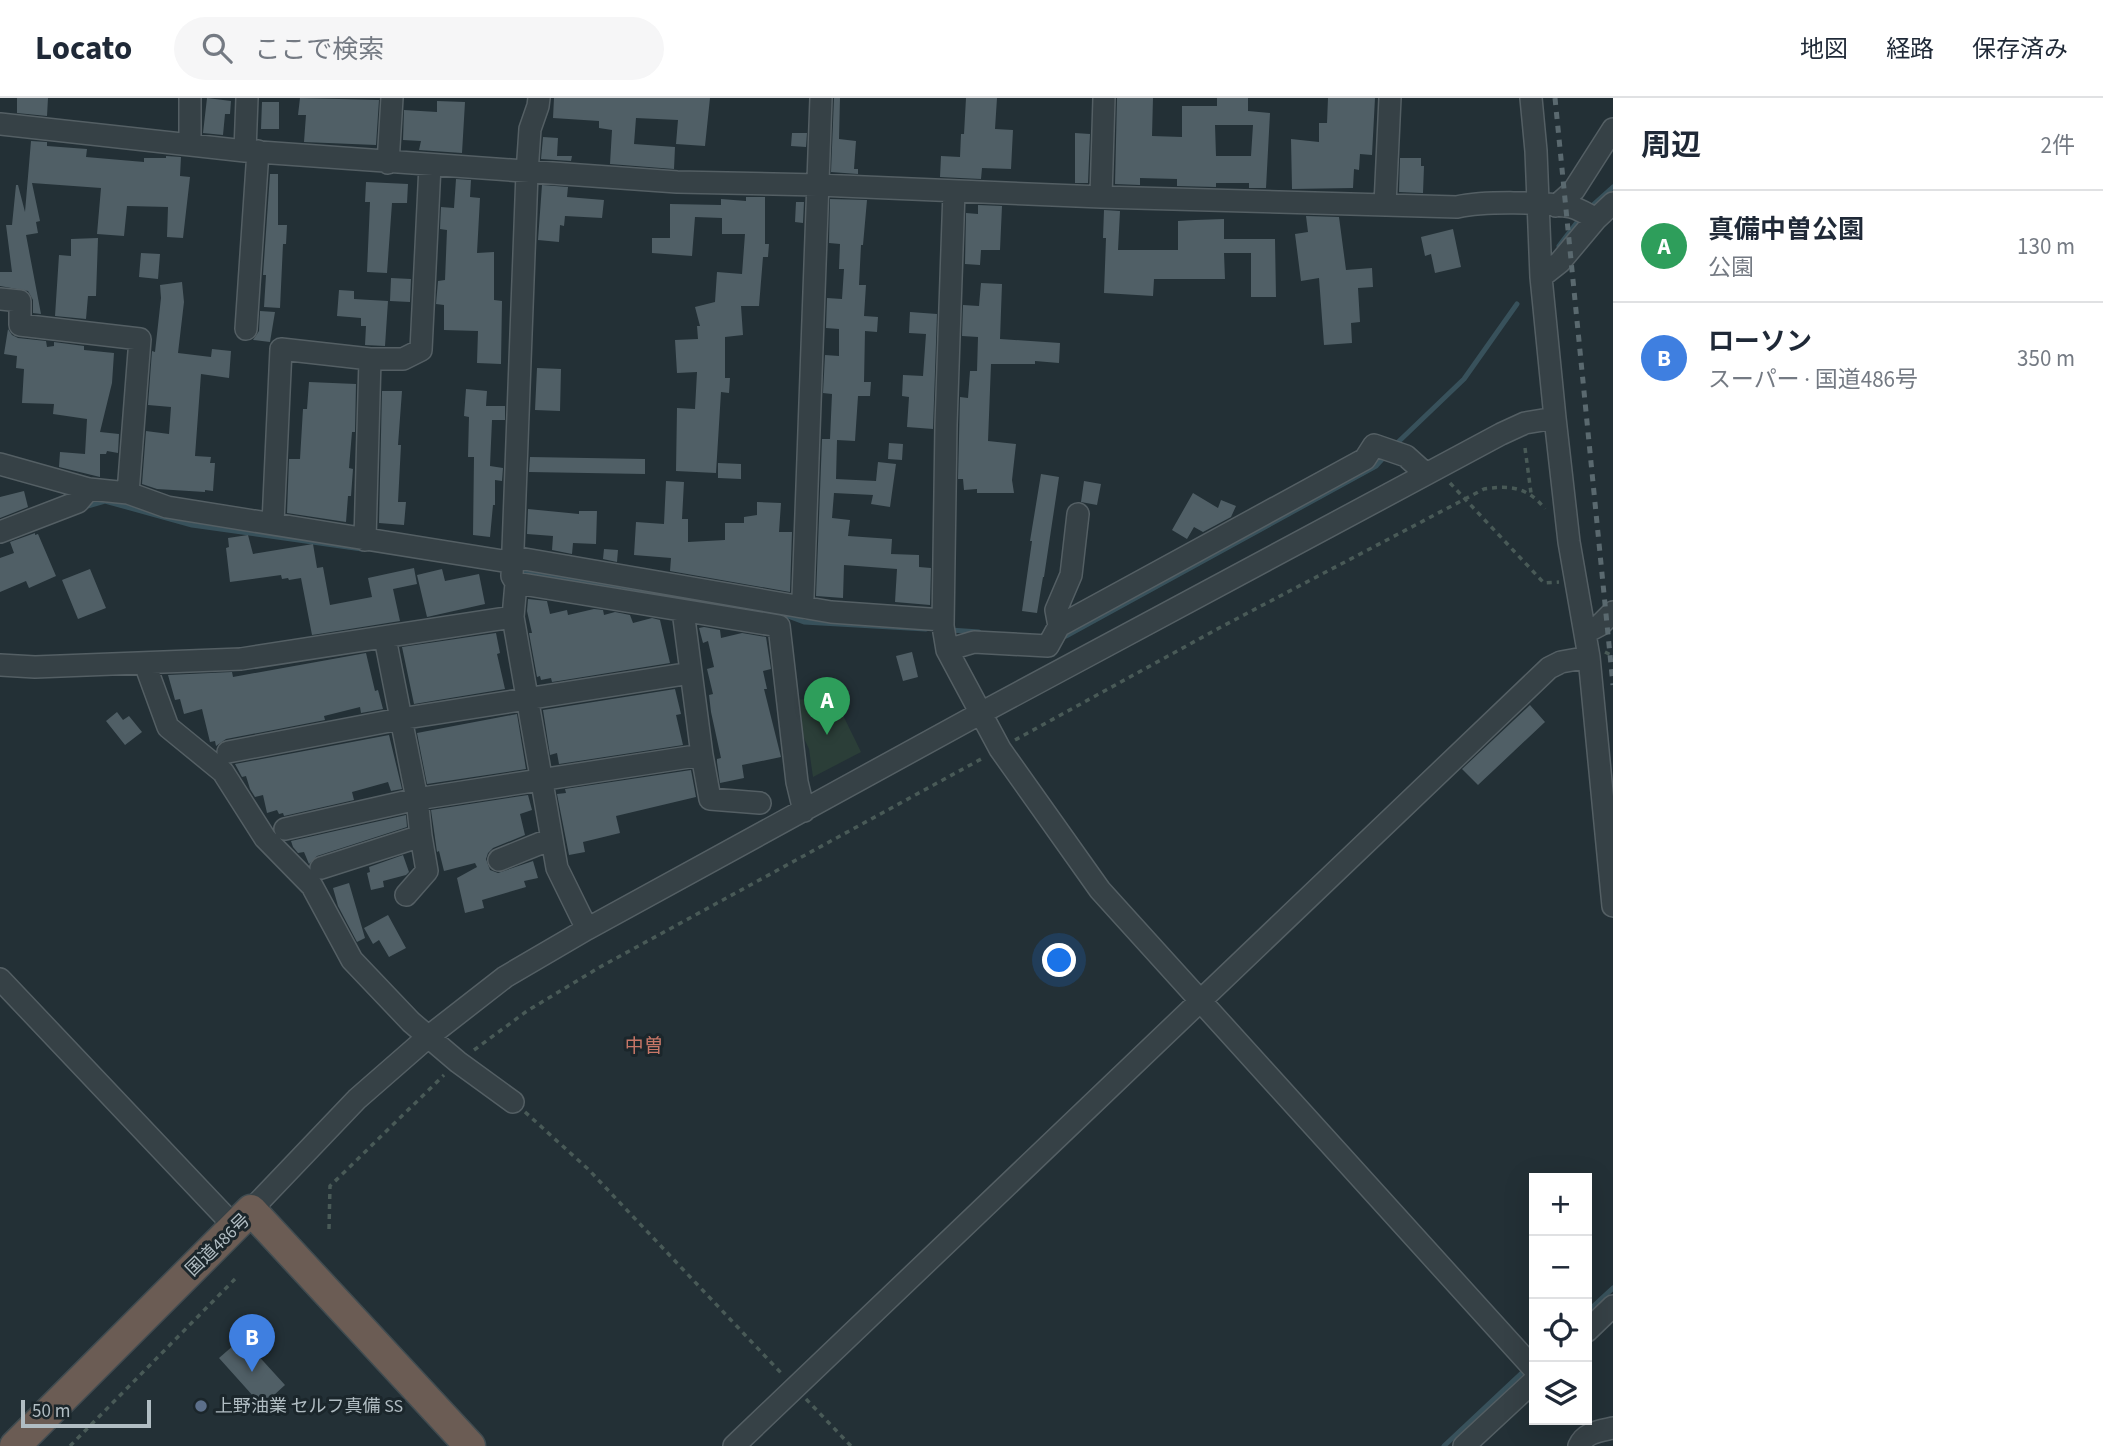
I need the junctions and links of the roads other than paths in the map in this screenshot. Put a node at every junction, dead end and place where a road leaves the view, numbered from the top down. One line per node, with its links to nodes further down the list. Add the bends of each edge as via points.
1 (190, 98): 11 (street)
2 (247, 98): 12 (street)
3 (392, 98): 13 (street)
4 (539, 98): 15 (street, via 530,129)
5 (821, 98): 16 (street)
6 (1104, 98): 18 (street)
7 (1390, 98): 20 (street)
8 (1531, 98): 21 (street)
9 (0, 124): 11 (street)
10 (1613, 129): 21 (street, via 1574,190)
11 (190, 145): 12 (street)
12 (252, 151): 13 (street); 25 (street)
13 (388, 163): 14 (street)
14 (430, 165): 15 (street); 26 (street, via 421,349 402,359)
15 (527, 173): 16 (street, via 677,183); 36 (street)
16 (818, 185): 17 (street); 37 (street)
17 (954, 191): 18 (street); 42 (street)
18 (1101, 197): 20 (street)
19 (1613, 203): 22 (street)
20 (1385, 205): 21 (street)
21 (1547, 206): 22 (street, via 1578,210); 23 (street)
22 (1595, 219): 23 (street, via 1560,262)
23 (1541, 276): 27 (street)
24 (0, 299): 31 (street, via 20,301 20,325 140,339)
25 (246, 329)
26 (370, 359): 33 (street, via 281,349); 35 (street)
27 (1555, 418): 29 (street, via 1525,423); 43 (street)
28 (0, 464): 30 (street)
29 (1432, 471): 41 (street, via 1374,445 1365,459); 50 (street)
30 (89, 489): 31 (street); 34 (street, via 78,502)
31 (128, 494): 33 (street, via 167,507)
32 (1078, 514): 41 (street, via 1071,575 1056,610)
33 (273, 523): 35 (street)
34 (0, 533)
35 (365, 540): 36 (street, via 503,561)
36 (514, 570): 37 (street); 38 (street); 40 (street)
37 (800, 606): 42 (street)
38 (683, 611): 48 (street); 57 (street, via 779,626)
39 (1613, 612): 43 (street)
40 (513, 617): 44 (street); 49 (street)
41 (1056, 632): 42 (street, via 1048,646 974,642)
42 (944, 633): 50 (street)
43 (1585, 633): 45 (street)
44 (384, 638): 46 (street, via 241,659); 51 (street)
45 (1589, 657): 64 (street); 67 (street, via 1549,668)
46 (145, 664): 47 (street); 68 (street, via 168,727 223,772 265,838 312,886 352,960)
47 (0, 665)
48 (691, 673): 49 (street); 53 (street)
49 (527, 700): 51 (street); 54 (street)
50 (981, 713): 57 (street); 67 (street, via 1000,749 1100,890)
51 (400, 719): 52 (street); 55 (street)
52 (228, 752)
53 (702, 755): 54 (street); 56 (street, via 710,799)
54 (540, 779): 55 (street); 60 (street)
55 (417, 799): 58 (street); 59 (street)
56 (760, 803)
57 (803, 811): 65 (street)
58 (285, 829)
59 (421, 836): 62 (street); 63 (street, via 427,871)
60 (551, 839): 61 (street); 65 (street, via 556,868)
61 (499, 860)
62 (321, 869)
63 (405, 895)
64 (1613, 906)
65 (587, 929): 68 (street, via 505,977)
66 (0, 979): 70 (street)
67 (1200, 1001): 73 (street); 78 (street)
68 (428, 1037): 69 (street); 70 (street, via 357,1099)
69 (513, 1102)
70 (243, 1218): 76 (highway, 国道486号); 77 (highway, 国道486号)
71 (1613, 1306): 72 (street)
72 (1592, 1326)
73 (1529, 1368)
74 (1529, 1374): 79 (street)
75 (1610, 1434): 80 (street, via 1591,1433)
76 (15, 1446)
77 (470, 1446)
78 (734, 1446)
79 (1464, 1446)
80 (1579, 1446)

